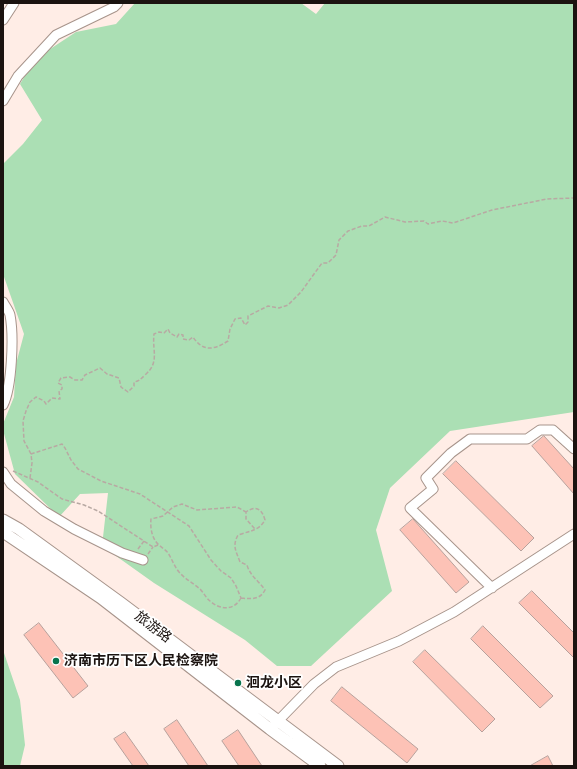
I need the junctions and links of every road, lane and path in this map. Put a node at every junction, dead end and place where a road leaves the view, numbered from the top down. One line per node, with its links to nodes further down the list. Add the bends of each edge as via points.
1 (14, 3): 3 (street)
2 (118, 3): 4 (street, via 56,35 18,76)
3 (3, 20)
4 (3, 101)
5 (574, 198): 9 (path, via 492,210 453,223 442,221 428,224 424,221 406,222 385,217 369,226 348,231 339,240 336,256 328,263 322,263 301,292 288,304 279,308 268,306 248,316 245,325 241,318 235,319 230,328 228,341 218,348 202,347 193,337 189,340 183,339 183,335 178,334 176,337 168,329 164,333 154,334 154,364 134,382 134,386 128,392 121,387 119,378 107,374 100,368 85,375 82,380 62,378 58,383 62,386 59,391 60,399 52,398 46,404 36,397 26,410 23,421 24,441)
6 (3, 302): 7 (street, via 10,314 12,332 10,372)
7 (3, 405)
8 (574, 449): 22 (street, via 554,430 540,430 527,439 470,438 426,478 433,489 410,508)
9 (31, 454): 11 (path); 12 (path, via 62,444 78,468 101,481 140,494)
10 (6, 471): 11 (path); 20 (street, via 11,484 44,510 74,529)
11 (30, 478): 18 (path, via 62,499 98,511)
12 (168, 512): 13 (path, via 182,504 197,510 237,507); 19 (path, via 151,519 150,526); 23 (path, via 189,526 211,560 231,578)
13 (246, 512): 15 (path, via 246,519); 15 (path, via 252,508 263,513 265,520 262,526)
14 (3, 520): 24 (main road, 旅游路, via 121,603)
15 (255, 529): 23 (path, via 253,532 238,535 235,549 240,562 247,565 249,573 265,590 253,599)
16 (3, 532): 24 (main road, 旅游路, via 100,598)
17 (574, 534): 22 (street)
18 (144, 541): 19 (path, via 153,547); 20 (path)
19 (158, 544): 23 (path, via 167,551 178,571 201,590 209,601 226,608 233,607)
20 (133, 557): 21 (street)
21 (143, 560)
22 (492, 588): 24 (street, via 454,612 399,641 336,667 314,684)
23 (241, 598)
24 (274, 725): 25 (main road, 旅游路); 26 (main road, 旅游路)
25 (320, 766)
26 (338, 766)

